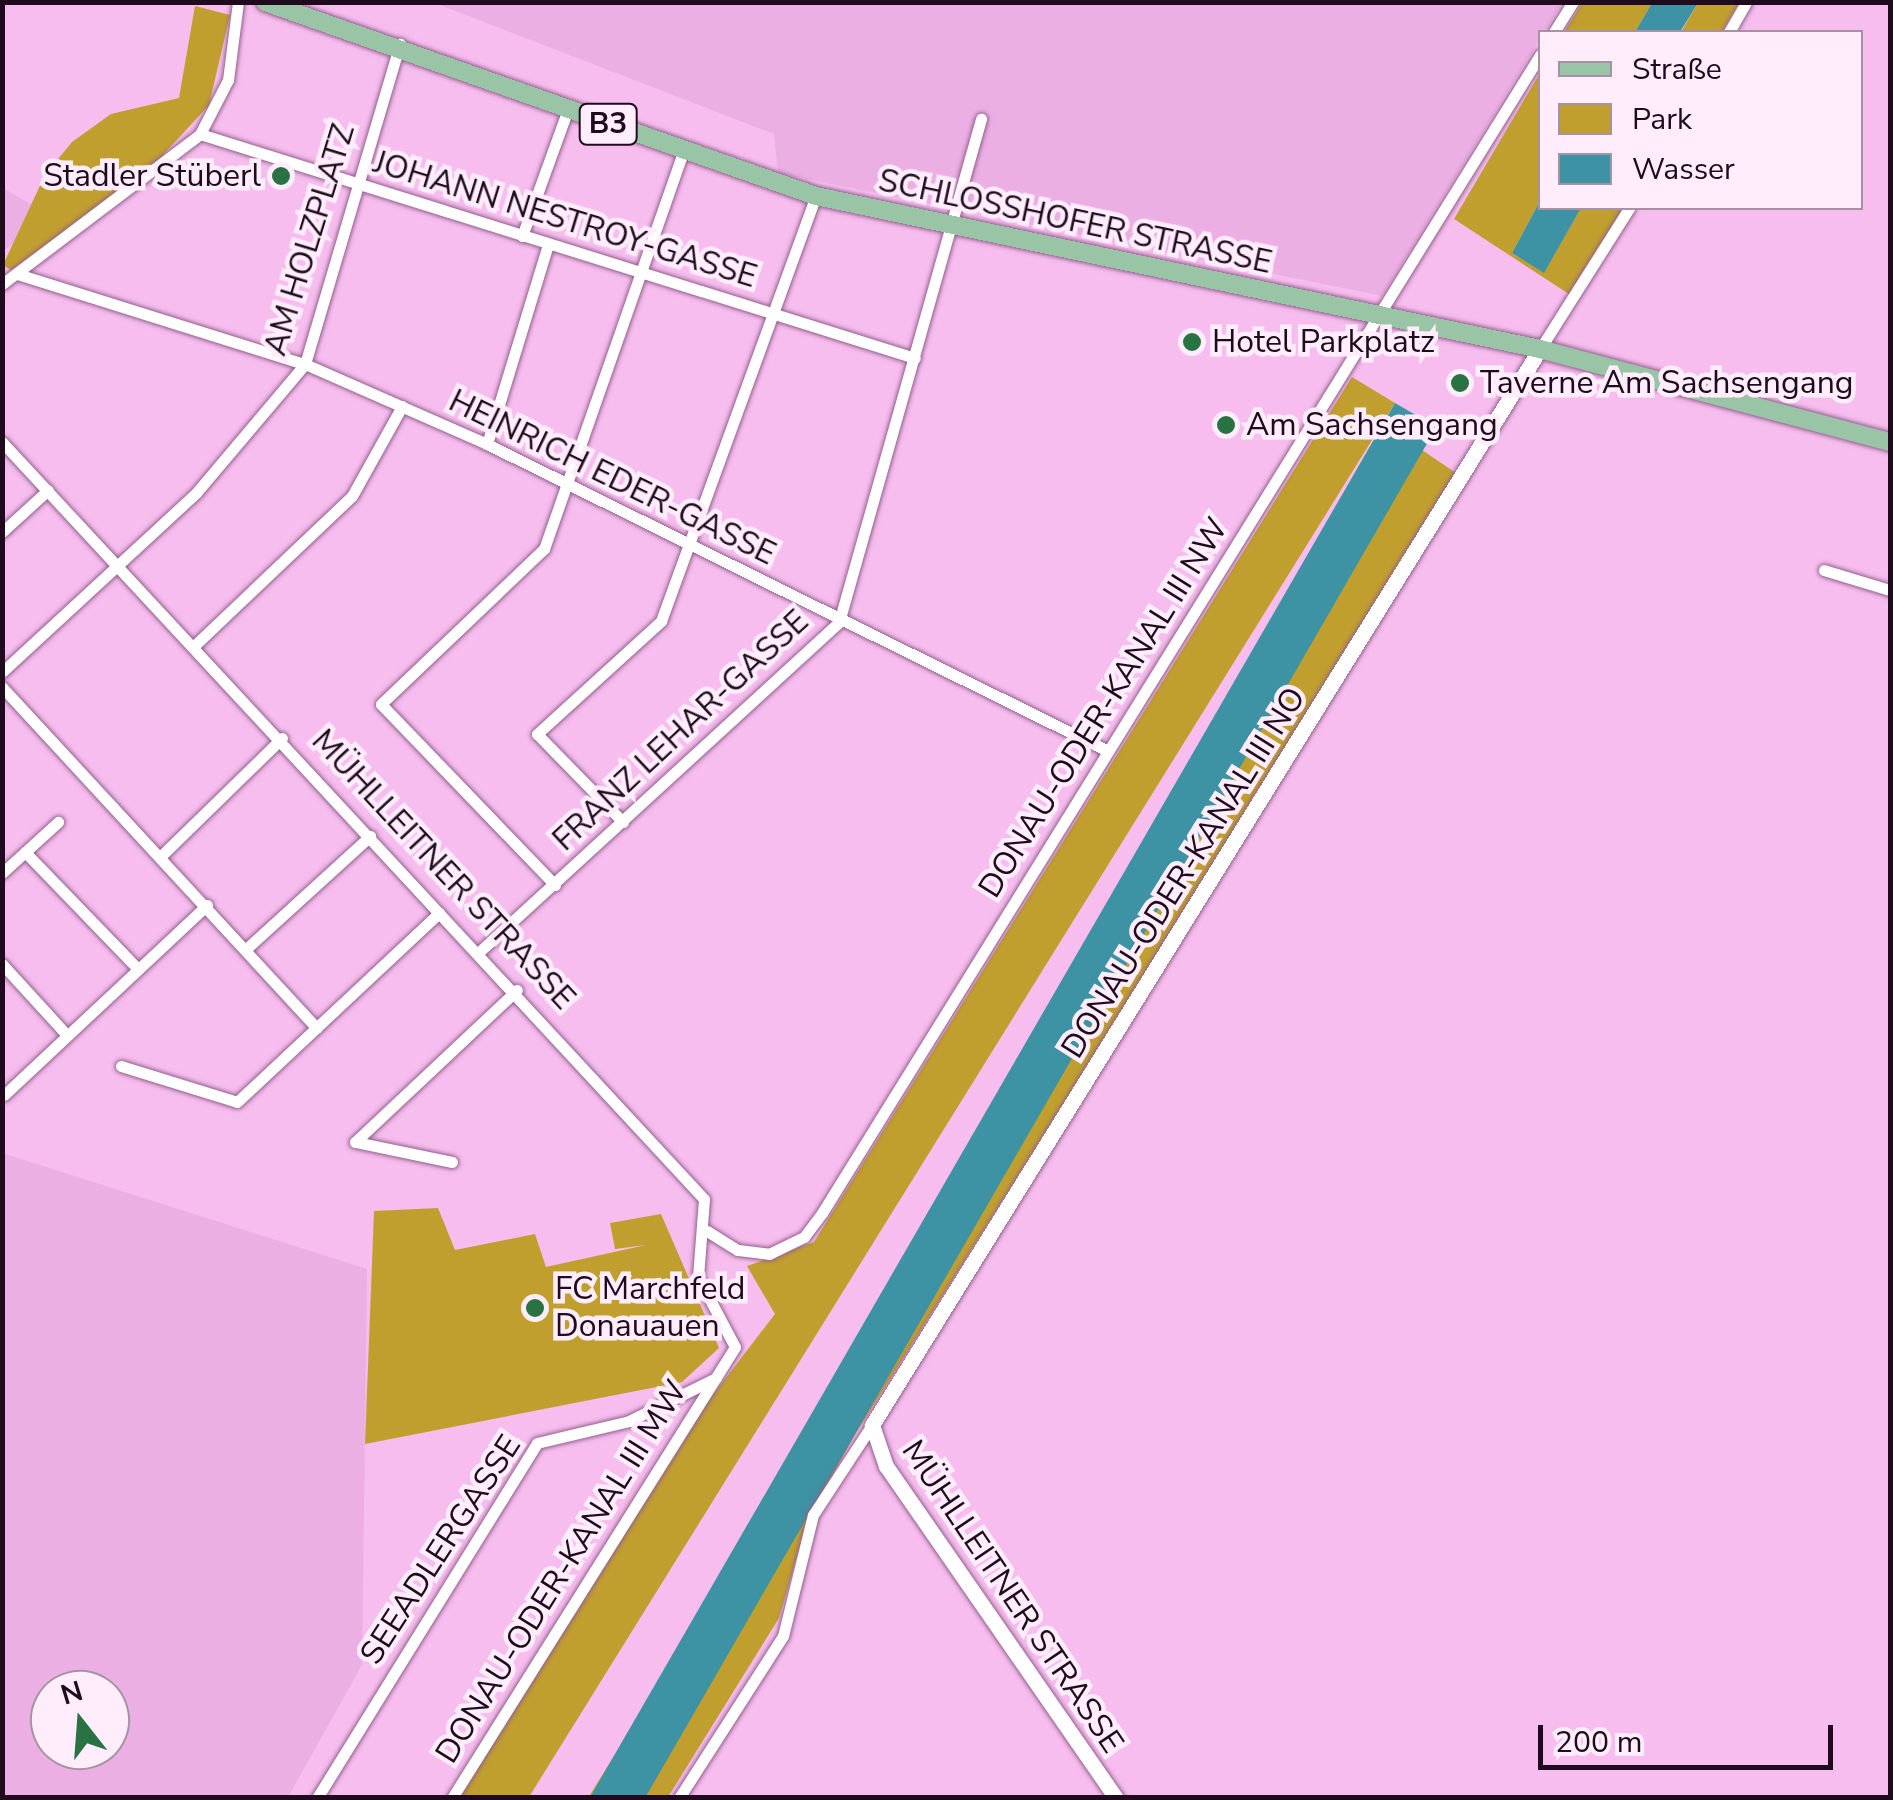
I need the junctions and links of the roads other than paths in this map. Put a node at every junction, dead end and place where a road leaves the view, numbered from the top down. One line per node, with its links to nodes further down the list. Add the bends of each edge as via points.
1 (238, 2): 11 (street, via 228,80)
2 (264, 2): 7 (main road, SCHLOSSHOFER STRASSE / B3)
3 (1572, 2): 5 (street)
4 (1746, 2): 6 (street)
5 (1555, 30)
6 (1730, 30)
7 (400, 44): 9 (main road, SCHLOSSHOFER STRASSE / B3); 13 (street, AM HOLZPLATZ)
8 (1538, 58): 23 (street, DONAU-ODER-KANAL III NW)
9 (568, 109): 12 (main road, SCHLOSSHOFER STRASSE / B3); 17 (street)
10 (981, 119): 16 (street, FRANZ LEHAR-GASSE)
11 (200, 134): 13 (street, JOHANN NESTROY-GASSE); 20 (street)
12 (684, 151): 14 (main road, SCHLOSSHOFER STRASSE / B3); 19 (street)
13 (356, 185): 17 (street, JOHANN NESTROY-GASSE); 26 (street, AM HOLZPLATZ)
14 (816, 196): 16 (main road, SCHLOSSHOFER STRASSE / B3); 22 (street)
15 (1629, 210): 24 (street)
16 (956, 232): 23 (main road, SCHLOSSHOFER STRASSE / B3); 25 (street, FRANZ LEHAR-GASSE)
17 (522, 236): 18 (street, JOHANN NESTROY-GASSE)
18 (548, 244): 19 (street, JOHANN NESTROY-GASSE); 30 (street)
19 (643, 270): 22 (street, JOHANN NESTROY-GASSE); 31 (street)
20 (17, 274): 21 (street); 26 (street, HEINRICH EDER-GASSE)
21 (2, 284)
22 (772, 314): 25 (street, JOHANN NESTROY-GASSE); 34 (street)
23 (1382, 315): 24 (main road, SCHLOSSHOFER STRASSE / B3); 43 (street, DONAU-ODER-KANAL III NW)
24 (1540, 349): 29 (main road, SCHLOSSHOFER STRASSE / B3); 65 (street, DONAU-ODER-KANAL III NO)
25 (915, 358): 38 (street, FRANZ LEHAR-GASSE)
26 (306, 364): 27 (street, HEINRICH EDER-GASSE); 35 (street, AM HOLZPLATZ, via 250,438)
27 (402, 406): 30 (street, HEINRICH EDER-GASSE); 39 (street, via 352,496)
28 (2, 442): 32 (street, MÜHLLEITNER STRASSE)
29 (1890, 442)
30 (488, 444): 31 (street, HEINRICH EDER-GASSE)
31 (570, 488): 34 (street, HEINRICH EDER-GASSE); 50 (street, via 544,549 381,704)
32 (48, 490): 33 (street); 35 (street, MÜHLLEITNER STRASSE)
33 (2, 532)
34 (690, 547): 38 (street, HEINRICH EDER-GASSE); 45 (street, via 661,621 537,734)
35 (116, 562): 39 (street, MÜHLLEITNER STRASSE); 40 (street, AM HOLZPLATZ)
36 (1824, 570): 37 (street)
37 (1890, 590)
38 (838, 622): 43 (street, HEINRICH EDER-GASSE); 45 (street, FRANZ LEHAR-GASSE)
39 (195, 646): 42 (street, MÜHLLEITNER STRASSE)
40 (2, 672)
41 (2, 687): 48 (street)
42 (282, 738): 46 (street, MÜHLLEITNER STRASSE); 48 (street)
43 (1108, 750): 63 (street, DONAU-ODER-KANAL III NW, via 804,1237 769,1254 738,1250)
44 (58, 822): 47 (street)
45 (624, 822): 50 (street, FRANZ LEHAR-GASSE)
46 (370, 836): 52 (street, MÜHLLEITNER STRASSE); 53 (street)
47 (25, 852): 49 (street); 56 (street)
48 (162, 856): 51 (street)
49 (2, 873)
50 (555, 885): 54 (street, FRANZ LEHAR-GASSE)
51 (206, 906): 53 (street); 56 (street)
52 (439, 912): 54 (street, MÜHLLEITNER STRASSE); 58 (street)
53 (246, 949): 58 (street)
54 (479, 952): 57 (street, MÜHLLEITNER STRASSE)
55 (2, 964): 59 (street)
56 (138, 970): 59 (street)
57 (517, 990): 62 (street, via 354,1142); 63 (street, MÜHLLEITNER STRASSE, via 686,1171 704,1200)
58 (317, 1028): 60 (street, via 229,1106)
59 (66, 1034): 61 (street)
60 (121, 1066)
61 (4, 1095)
62 (452, 1162)
63 (707, 1231): 64 (street, MÜHLLEITNER STRASSE, via 698,1277 735,1347)
64 (720, 1376): 66 (street, SEEADLERGASSE, via 629,1421 536,1443); 67 (street, DONAU-ODER-KANAL III MW)
65 (872, 1425): 68 (street, via 813,1515 783,1636); 69 (street, MÜHLLEITNER STRASSE, via 886,1466)
66 (317, 1798)
67 (452, 1798)
68 (679, 1798)
69 (1116, 1798)

